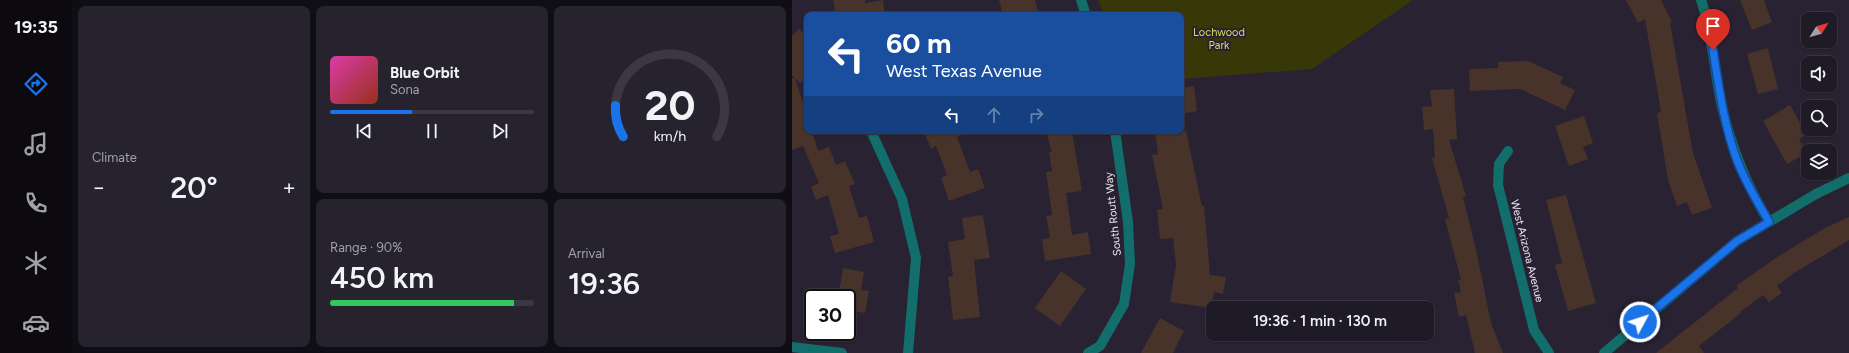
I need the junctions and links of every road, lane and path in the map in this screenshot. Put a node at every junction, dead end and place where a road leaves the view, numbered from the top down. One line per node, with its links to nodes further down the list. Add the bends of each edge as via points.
1 (1081, 0): 3 (street)
2 (1701, 0): 8 (street, via 1708,21 1722,107 1738,163)
3 (1085, 12)
4 (872, 134): 11 (street, via 902,199 916,258)
5 (1115, 134): 12 (street, South Routt Way, via 1128,222 1130,264 1124,304 1100,346)
6 (1508, 151): 13 (street, West Arizona Avenue, via 1500,164 1498,185 1534,330)
7 (1849, 178): 8 (street)
8 (1769, 222): 14 (street, via 1737,241)
9 (792, 347): 10 (street)
10 (842, 353)
11 (908, 353)
12 (1088, 353)
13 (1550, 353)
14 (1604, 353)

